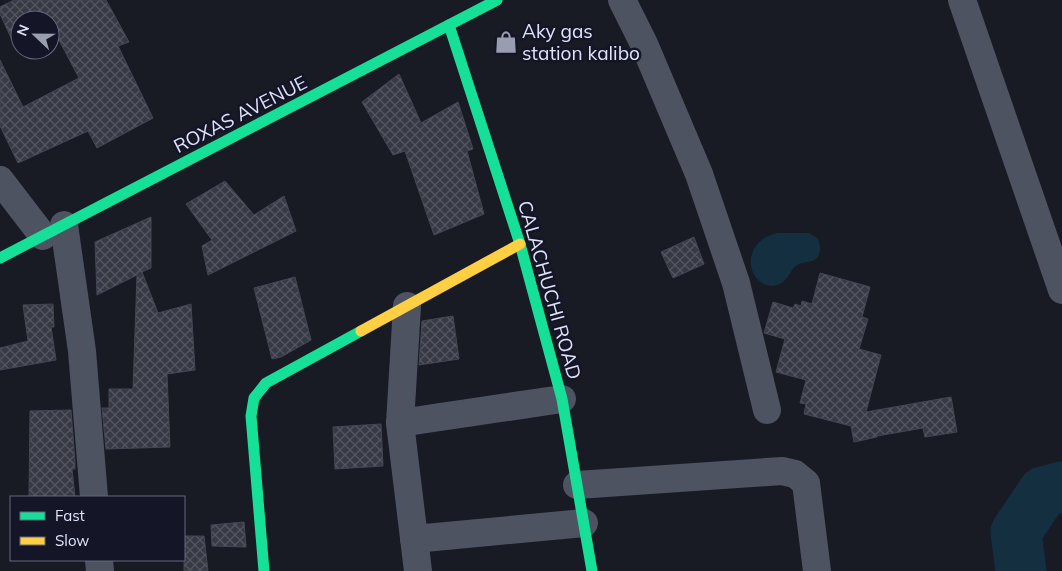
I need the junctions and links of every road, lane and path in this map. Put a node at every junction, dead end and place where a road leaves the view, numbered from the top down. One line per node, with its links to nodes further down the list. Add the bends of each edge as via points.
1 (497, 0): 4 (street, ROXAS AVENUE)
2 (622, 0): 12 (street, via 699,174 736,283)
3 (962, 0): 9 (street)
4 (449, 25): 6 (street, ROXAS AVENUE); 7 (street, CALACHUCHI ROAD)
5 (0, 180): 6 (street)
6 (53, 231): 8 (street, ROXAS AVENUE); 15 (street, via 82,351)
7 (520, 244): 10 (street); 11 (street, CALACHUCHI ROAD)
8 (0, 258)
9 (1062, 290)
10 (406, 306): 13 (street); 18 (street, via 266,383 257,392 251,416)
11 (562, 399): 13 (street); 14 (street, CALACHUCHI ROAD)
12 (767, 410)
13 (400, 423): 17 (street)
14 (577, 485): 16 (street, CALACHUCHI ROAD); 21 (street, via 782,471 795,474 806,483)
15 (94, 496)
16 (584, 522): 17 (street); 20 (street, CALACHUCHI ROAD)
17 (414, 539): 19 (street)
18 (264, 571)
19 (418, 571)
20 (592, 571)
21 (817, 571)

